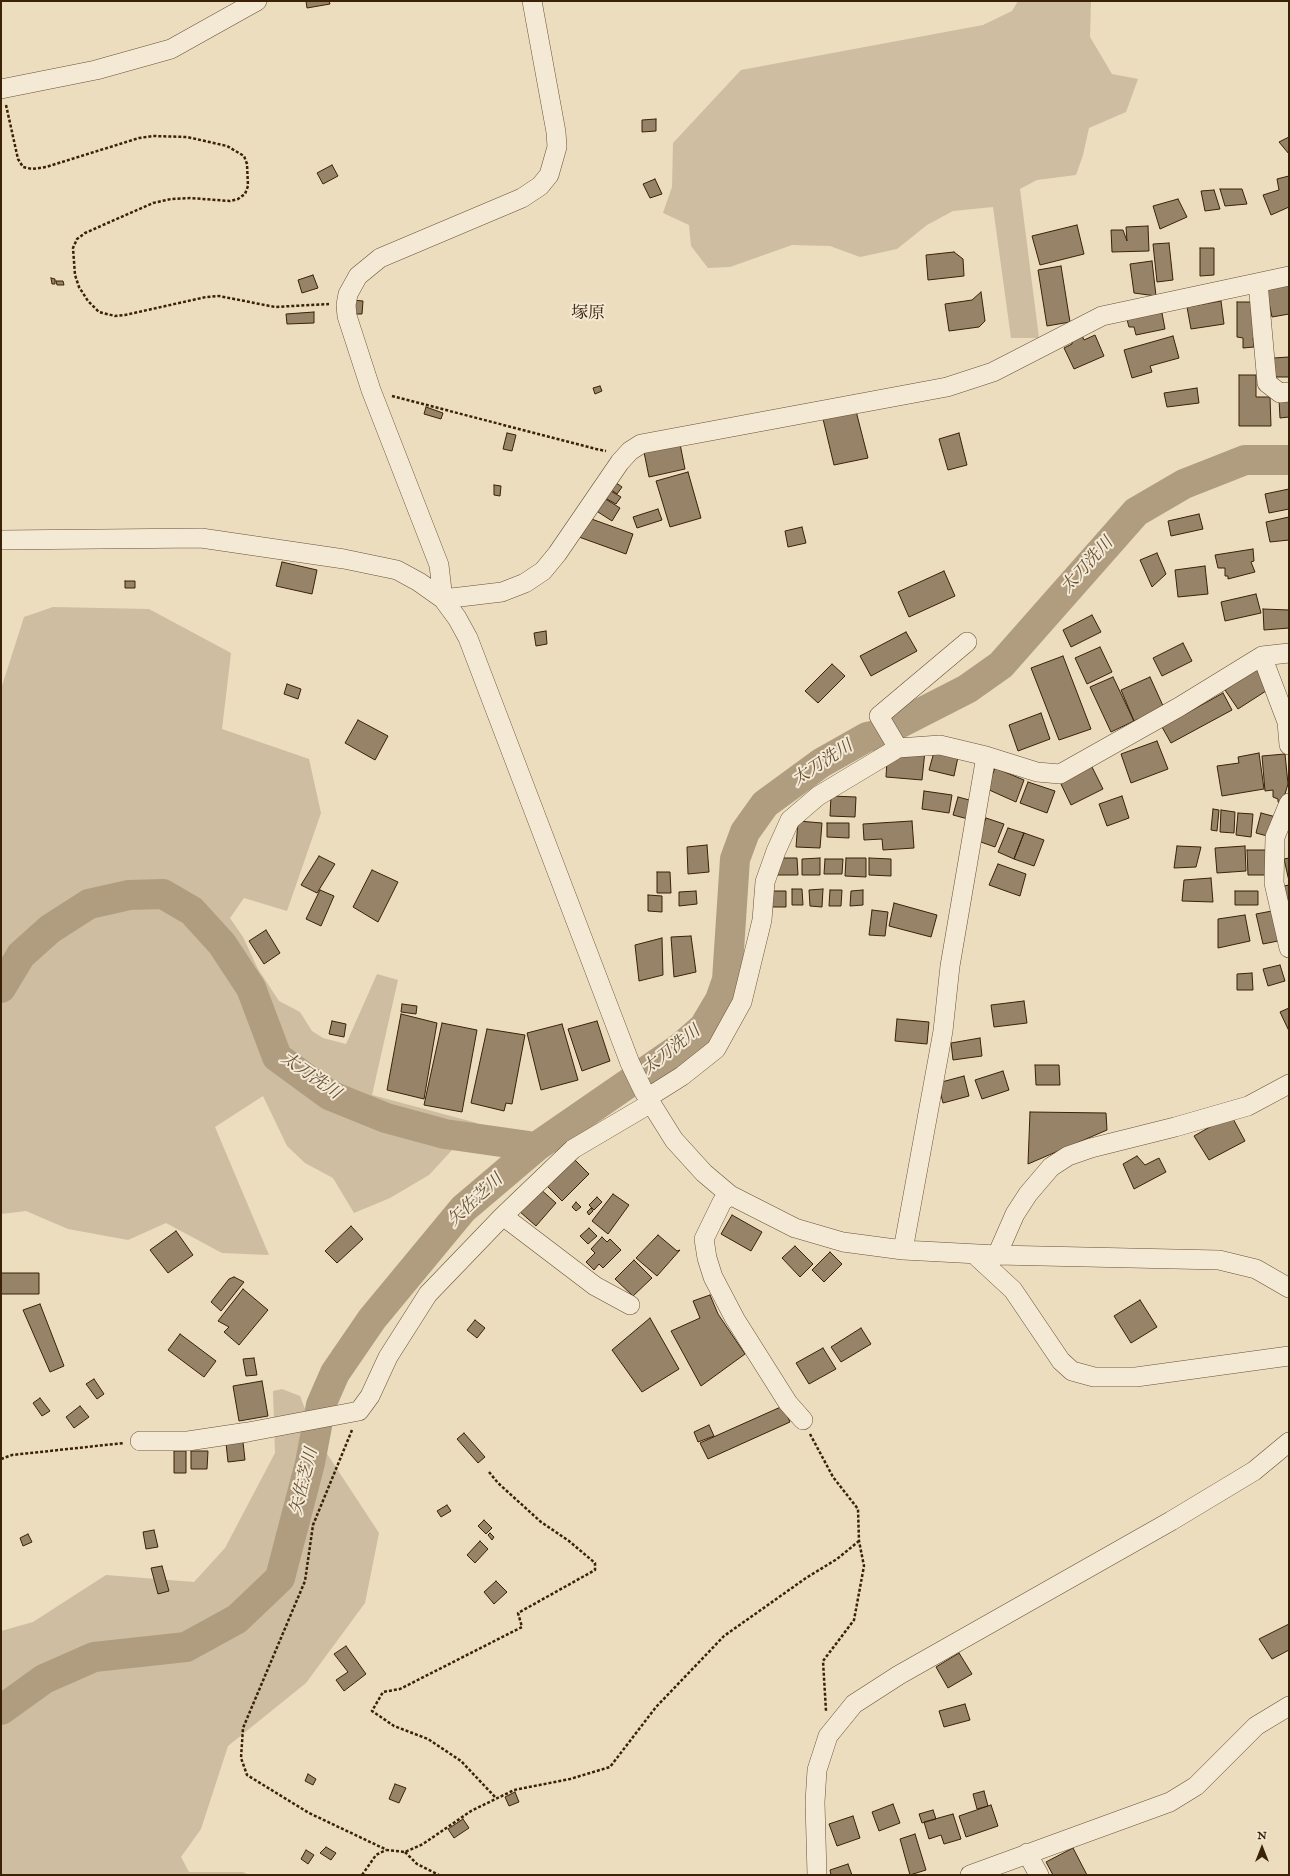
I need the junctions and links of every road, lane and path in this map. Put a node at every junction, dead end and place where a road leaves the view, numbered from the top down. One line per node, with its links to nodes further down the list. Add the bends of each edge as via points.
1 (257, 1): 3 (street, via 171,48 96,70)
2 (532, 1): 6 (street, via 556,132 557,147 549,175 540,186 522,198 380,258 358,276 348,294)
3 (2, 89): 6 (path, via 18,159 23,167 32,169 46,166 138,138 153,136 187,137 227,146 244,156 248,186 245,194 238,199 171,199 152,204 84,233 77,239 73,248 75,275 88,301 99,312 115,316 125,315 219,296 276,307 320,304)
4 (1289, 276): 5 (street)
5 (1258, 283): 8 (street, via 1267,383 1280,392); 9 (street, via 1102,316 992,372 947,387 641,444)
6 (346, 307): 7 (street)
7 (371, 390): 9 (path, via 596,449); 11 (street, via 439,565)
8 (1289, 392)
9 (630, 451): 11 (street, via 558,554 543,571 525,583 502,592)
10 (1, 540): 11 (street, via 208,539 344,559 397,570)
11 (443, 599): 21 (street, via 468,638 630,1063)
12 (967, 642): 16 (street, via 879,716)
13 (1289, 653): 14 (street)
14 (1262, 656): 15 (street, via 1287,722); 17 (street, via 1179,707 1060,774 1037,772)
15 (1289, 745)
16 (898, 748): 17 (street, via 940,745); 21 (street, via 818,796 790,820 765,882 762,920 742,1002 716,1049 682,1076)
17 (986, 756): 24 (street, via 950,966 943,1031)
18 (1289, 803): 19 (street, via 1275,837 1274,883)
19 (1289, 948)
20 (1289, 1084): 26 (street, via 1248,1106 1068,1156 1051,1167 1028,1194 1015,1214)
21 (647, 1098): 22 (street, via 674,1140 704,1173); 23 (street, via 573,1150)
22 (730, 1195): 24 (street, via 794,1228 843,1242); 31 (street, via 722,1202 704,1239 713,1277 735,1319 788,1403)
23 (503, 1216): 28 (street, via 595,1286); 30 (street, via 428,1294 388,1357 370,1396)
24 (904, 1250): 25 (street)
25 (974, 1254): 26 (street); 29 (street, via 1013,1290 1061,1361 1072,1370 1094,1377 1136,1377)
26 (997, 1255): 27 (street, via 1219,1260 1256,1269)
27 (1289, 1288)
28 (630, 1305)
29 (1289, 1356)
30 (359, 1411): 32 (street, via 299,1424 188,1441); 40 (path, via 313,1525 305,1581 243,1728 241,1758 246,1775 309,1813)
31 (803, 1420): 36 (path, via 833,1477 858,1510)
32 (140, 1441): 34 (path, via 12,1455)
33 (1289, 1442): 38 (street, via 1254,1471 1172,1521 899,1675 854,1704)
34 (1, 1459)
35 (489, 1472): 39 (path, via 540,1522 569,1541 595,1563 595,1570 518,1613 522,1627 400,1689 383,1692 372,1711 394,1726 428,1739 460,1761)
36 (859, 1541): 38 (path, via 864,1566 854,1620 823,1660); 39 (path, via 724,1636 656,1707 610,1767 570,1779 514,1790)
37 (1289, 1706): 42 (street, via 1256,1726 1196,1786 1170,1802)
38 (828, 1736): 45 (street, via 817,1770)
39 (496, 1798): 41 (path, via 471,1811 423,1844)
40 (387, 1850): 41 (path); 43 (path, via 376,1855)
41 (405, 1852): 44 (path, via 417,1864)
42 (1027, 1853): 46 (street); 47 (street)
43 (362, 1875)
44 (439, 1875)
45 (817, 1875)
46 (970, 1875)
47 (1039, 1875)

